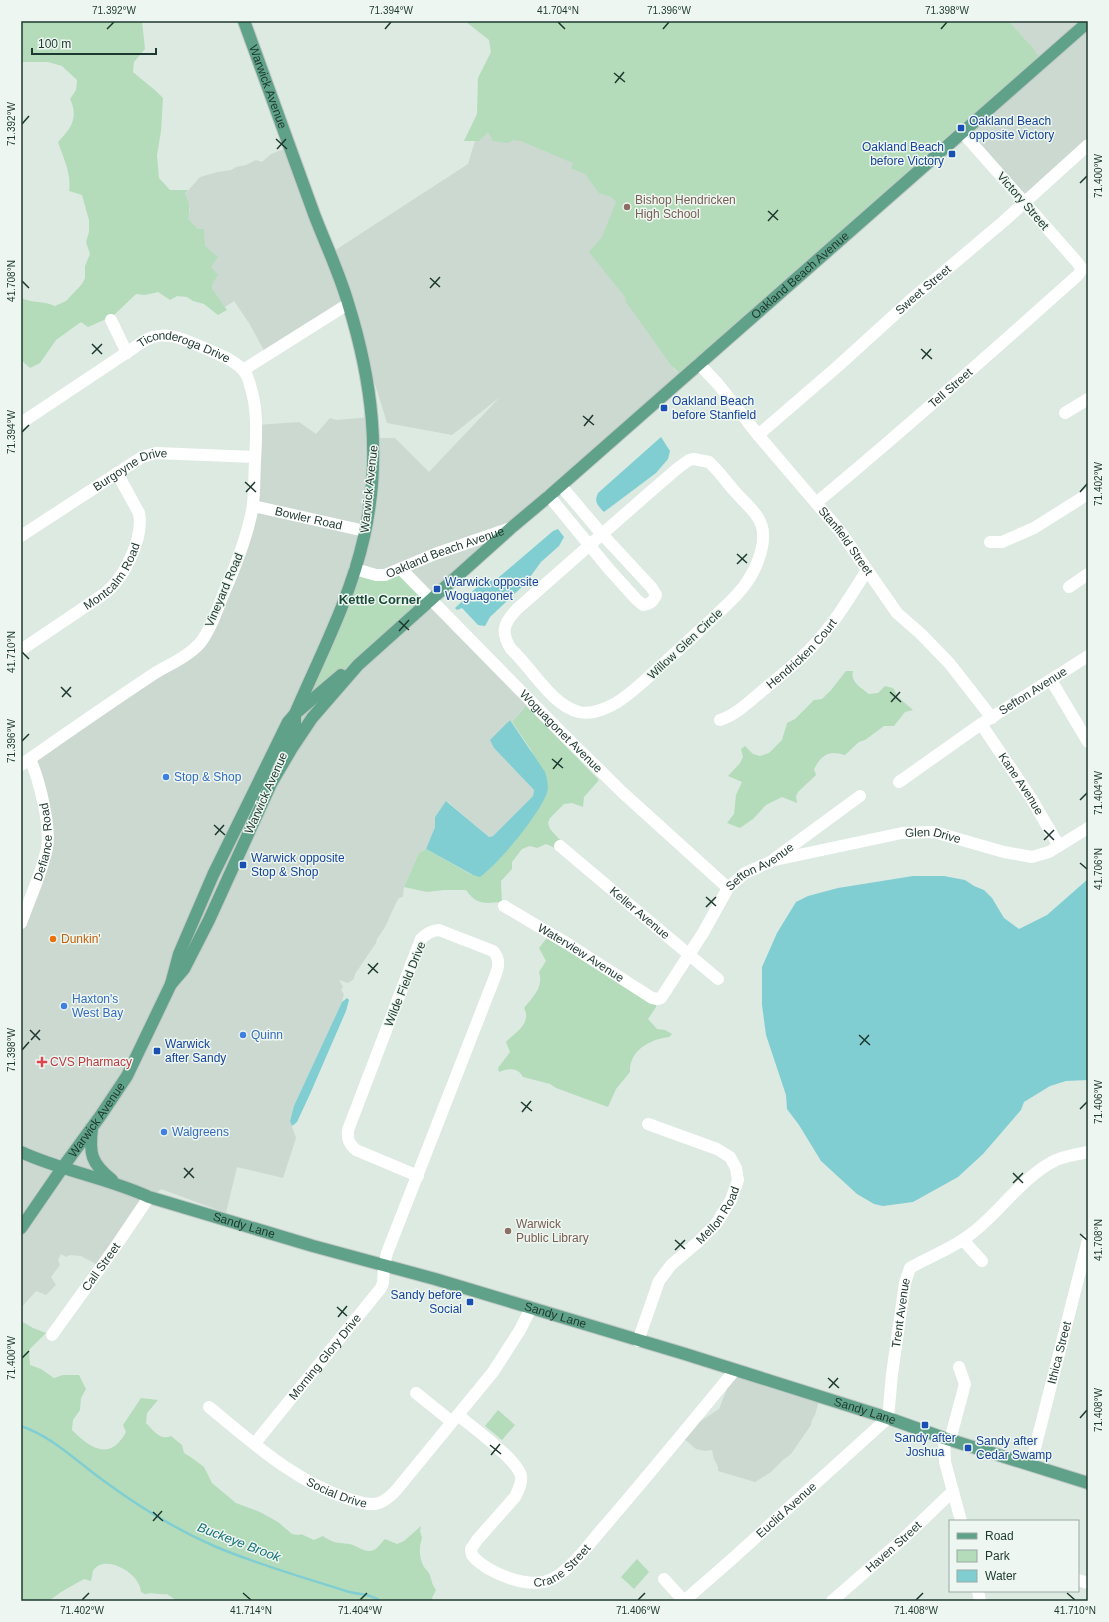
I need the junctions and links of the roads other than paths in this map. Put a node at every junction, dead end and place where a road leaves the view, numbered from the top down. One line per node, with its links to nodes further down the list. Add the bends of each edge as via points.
1 (244, 21): 7 (main road, Warwick Avenue)
2 (1087, 22): 3 (main road, Oakland Beach Avenue)
3 (963, 132): 5 (street, Victory Street); 10 (main road, Oakland Beach Avenue)
4 (1088, 145): 5 (street, Sweet Street)
5 (1024, 202): 6 (street, Victory Street); 15 (street, Sweet Street)
6 (1082, 269): 21 (street, Tell Street, via 897,435)
7 (348, 304): 11 (street, Ticonderoga Drive); 24 (main road, Warwick Avenue, via 369,386 373,421 372,474)
8 (111, 320): 9 (street)
9 (127, 353): 11 (street, Ticonderoga Drive, via 149,338 166,335 221,356); 14 (street, Ticonderoga Drive)
10 (699, 364): 15 (street, Stanfield Street); 18 (main road, Oakland Beach Avenue)
11 (243, 370): 16 (street, Vineyard Road, via 255,403)
12 (1088, 398): 13 (street)
13 (1064, 413)
14 (21, 423)
15 (758, 435): 21 (street, Stanfield Street)
16 (255, 456): 17 (street, Burgoyne Drive, via 156,453 142,457); 22 (street, Vineyard Road)
17 (117, 473): 26 (street, Burgoyne Drive); 37 (street, Montcalm Road, via 140,518 138,535 123,573 104,594)
18 (561, 486): 20 (main road, Oakland Beach Avenue); 25 (street)
19 (1088, 494): 27 (street, via 1034,528 1002,542)
20 (550, 496): 23 (main road, Oakland Beach Avenue); 28 (street)
21 (816, 503): 33 (street, Stanfield Street, via 840,531)
22 (253, 506): 24 (street, Bowler Road); 46 (street, Vineyard Road, via 240,554 214,619 200,642)
23 (511, 528): 32 (street, Oakland Beach Avenue, via 465,542); 36 (main road, Oakland Beach Avenue)
24 (365, 531): 31 (main road, Warwick Avenue)
25 (601, 534): 28 (street, Willow Glen Circle); 28 (street, Willow Glen Circle, via 678,468 694,459 709,462 722,475 757,517 763,535 756,565 737,595 639,686 615,703 590,713 579,712 554,697 511,649 504,631 508,619 517,609); 29 (street)
26 (21, 536)
27 (990, 542)
28 (589, 545): 30 (street)
29 (622, 554): 30 (street); 30 (street, via 652,588 656,595 654,600 643,605)
30 (608, 568)
31 (355, 569): 32 (street, Oakland Beach Avenue, via 376,575 385,575); 41 (main road, Warwick Avenue, via 330,636)
32 (401, 569): 36 (street, Woguagonet Avenue)
33 (867, 570): 42 (street, Stanfield Street, via 900,616 950,664); 43 (street, Hendricken Court, via 837,617 812,648 744,706)
34 (1088, 574): 35 (street)
35 (1069, 587)
36 (432, 599): 38 (main road, Oakland Beach Avenue); 54 (street, Woguagonet Avenue, via 622,792)
37 (21, 650)
38 (373, 652): 41 (main road, Oakland Beach Avenue, via 338,677); 47 (main road, Oakland Beach Avenue, via 358,665 312,718)
39 (1088, 656): 40 (street, Sefton Avenue)
40 (1051, 680): 42 (street, Sefton Avenue); 45 (street)
41 (292, 718): 47 (main road, Warwick Avenue, via 294,726); 59 (main road, Warwick Avenue, via 202,898 179,954)
42 (992, 718): 44 (street, Sefton Avenue)
43 (720, 720)
44 (981, 724): 48 (street, Sefton Avenue); 52 (street, Kane Avenue, via 1031,798)
45 (1088, 742)
46 (25, 762): 56 (street, Defiance Road, via 39,781 47,839 45,857)
47 (272, 782): 59 (main road, Warwick Avenue, via 209,920 184,969)
48 (899, 782)
49 (860, 796): 53 (street, Sefton Avenue)
50 (1088, 828): 52 (street, Glen Drive)
51 (560, 846): 57 (street, Keller Avenue)
52 (1059, 846): 53 (street, Glen Drive, via 1044,854 1026,857 941,832 919,832 902,833)
53 (770, 862): 54 (street, Sefton Avenue, via 745,873)
54 (728, 888): 57 (street, Sefton Avenue)
55 (504, 906): 60 (street, Waterview Avenue, via 652,998)
56 (21, 923)
57 (690, 954): 58 (street, Keller Avenue); 60 (street, Sefton Avenue)
58 (718, 979)
59 (171, 984): 62 (main road, Warwick Avenue, via 127,1076)
60 (658, 999)
61 (648, 1124): 76 (street, Mellon Road, via 717,1149 730,1157 736,1168 738,1180 731,1200 716,1224 671,1265 659,1281)
62 (92, 1128): 65 (main road, Warwick Avenue); 67 (main road, via 92,1157 100,1170)
63 (21, 1152): 65 (main road, Sandy Lane)
64 (1088, 1154): 70 (street, Trent Avenue, via 1061,1158 1043,1168)
65 (62, 1168): 67 (main road, Sandy Lane); 69 (main road, Warwick Avenue)
66 (418, 1176): 66 (street, Wilde Field Drive, via 356,1150 347,1138 421,939 426,934 440,930 489,949 495,953 499,964); 73 (street, Wilde Field Drive)
67 (118, 1184): 68 (main road, Sandy Lane)
68 (148, 1197): 73 (main road, Sandy Lane); 75 (street, Call Street)
69 (21, 1228)
70 (963, 1240): 72 (street); 82 (street, Trent Avenue, via 910,1268 905,1283)
71 (1088, 1240): 85 (street, Ithica Street)
72 (982, 1261)
73 (384, 1266): 74 (main road, Sandy Lane); 84 (street, Morning Glory Drive, via 381,1288)
74 (531, 1308): 76 (main road, Sandy Lane); 81 (street, Social Drive, via 493,1372)
75 (52, 1335)
76 (638, 1341): 78 (main road, Sandy Lane)
77 (959, 1367): 83 (street, via 965,1384)
78 (735, 1370): 81 (street, Crane Street, via 576,1558 554,1578 540,1582 527,1582 496,1573 472,1555 477,1540 515,1497 521,1476 509,1459); 82 (main road, Sandy Lane)
79 (416, 1393): 81 (street)
80 (209, 1407): 84 (street, Social Drive)
81 (455, 1418): 84 (street, Social Drive, via 394,1492 379,1503 356,1501 319,1488 291,1471)
82 (888, 1418): 83 (main road, Sandy Lane); 90 (street, Euclid Avenue)
83 (947, 1439): 85 (main road, Sandy Lane); 87 (street, via 945,1462)
84 (255, 1443)
85 (1030, 1464): 86 (main road, Sandy Lane)
86 (1088, 1483)
87 (953, 1491): 88 (street); 91 (street, Haven Street)
88 (961, 1520)
89 (664, 1579): 90 (street)
90 (684, 1601)
91 (832, 1601)

